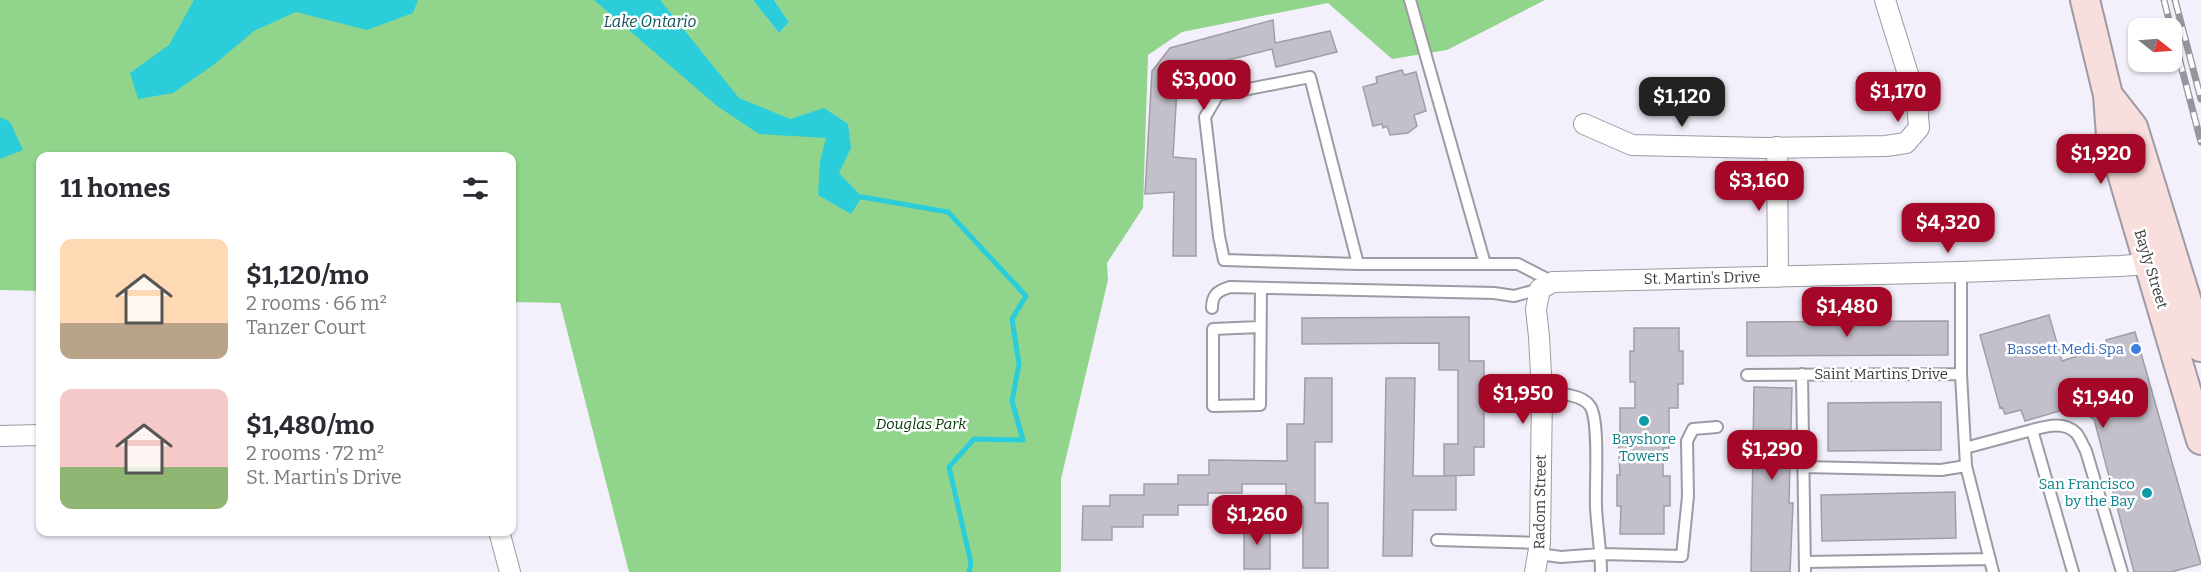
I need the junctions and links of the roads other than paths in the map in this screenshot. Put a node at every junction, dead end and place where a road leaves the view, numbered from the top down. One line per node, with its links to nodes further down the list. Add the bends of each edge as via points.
1 (1410, 0): 8 (lane)
2 (1885, 0): 5 (street, via 1917,103 1918,128 1906,143 1886,146)
3 (2085, 0): 6 (main road, Bayly Street, via 2108,95 2111,136)
4 (1584, 124): 5 (street, via 1632,146)
5 (1777, 147): 10 (street)
6 (2162, 263): 9 (street, St. Martin's Drive); 15 (main road, Bayly Street); 24 (main road, Bayly Street)
7 (1358, 264): 7 (lane, St. Martin's Drive, via 1224,260 1206,117 1218,95 1310,77); 8 (lane, St. Martin's Drive)
8 (1485, 264): 11 (lane, St. Martin's Drive, via 1518,264)
9 (1960, 272): 10 (street, St. Martin's Drive); 17 (lane, Saint Martins Drive)
10 (1778, 277): 11 (street, St. Martin's Drive)
11 (1547, 286): 12 (lane, St. Martin's Drive, via 1514,296); 19 (street, Radom Street, via 1536,309)
12 (1261, 288): 13 (lane, St. Martin's Drive, via 1219,290 1212,299); 14 (lane)
13 (1212, 308)
14 (1260, 327): 14 (lane, via 1213,329 1213,406 1260,405)
15 (2201, 347)
16 (1802, 374): 17 (lane, Saint Martins Drive); 18 (lane, Saint Martins Drive); 27 (lane, Saint Martins Drive)
17 (1961, 374): 25 (lane, Saint Martins Drive)
18 (1747, 375)
19 (1542, 393): 30 (lane, via 1563,394 1585,401 1592,408); 31 (street, Radom Street)
20 (1717, 427): 30 (lane, via 1693,429 1687,441 1688,496 1682,556)
21 (2032, 430): 25 (lane); 37 (lane); 38 (lane, via 2048,425 2076,433 2086,451)
22 (36, 435): 23 (street)
23 (0, 436)
24 (2201, 440)
25 (1965, 448): 26 (lane, Saint Martins Drive)
26 (1966, 466): 27 (lane, via 1941,470); 32 (lane, Saint Martins Drive)
27 (1803, 467): 33 (lane, Saint Martins Drive)
28 (500, 536): 34 (street)
29 (1437, 540): 31 (lane)
30 (1601, 554): 31 (lane); 35 (lane)
31 (1538, 556)
32 (1990, 559): 33 (lane, Saint Martins Drive); 36 (lane, Saint Martins Drive)
33 (1805, 567)
34 (510, 572)
35 (1601, 572)
36 (1993, 572)
37 (2073, 572)
38 (2122, 572)

